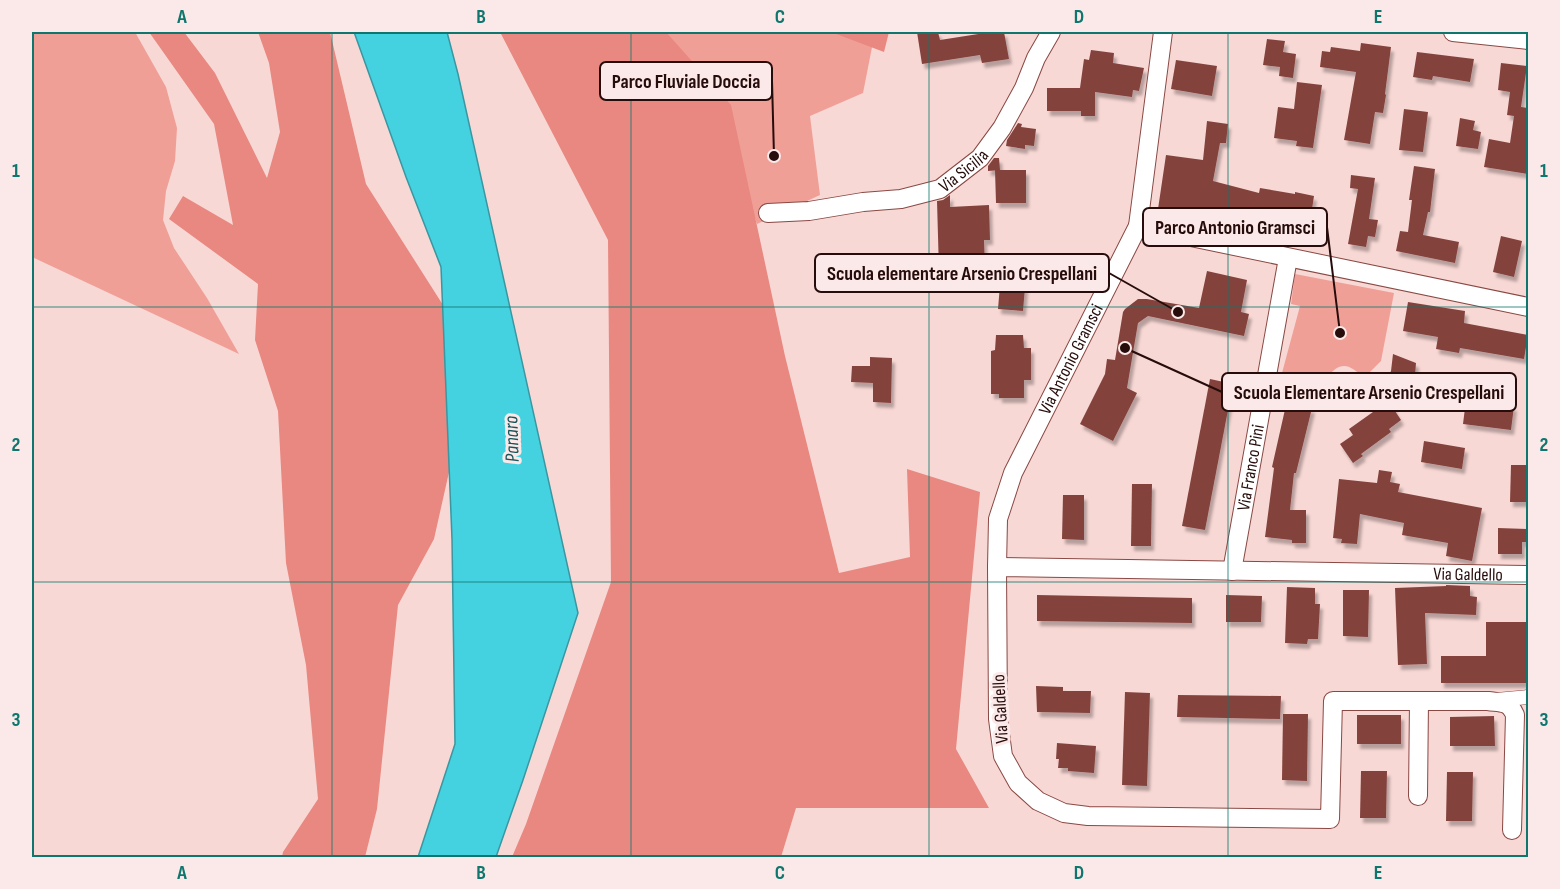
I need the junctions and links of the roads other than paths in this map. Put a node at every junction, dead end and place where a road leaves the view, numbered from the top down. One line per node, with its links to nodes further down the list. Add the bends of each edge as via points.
1 (1051, 32): 5 (street, Via Sicilia, via 1002,128 980,158 939,189 901,199)
2 (1163, 32): 6 (street, Via Antonio Gramsci)
3 (1454, 32): 4 (street)
4 (1528, 40)
5 (768, 213)
6 (1138, 226): 7 (street); 11 (street, Via Antonio Gramsci, via 1013,473 998,519)
7 (1288, 258): 8 (street); 10 (street, Via Franco Pini)
8 (1528, 307)
9 (1350, 386): 10 (street, via 1333,396 1318,398)
10 (1265, 388): 12 (street, Via Franco Pini)
11 (998, 567): 12 (street, Via Galdello); 15 (street, Via Galdello, via 998,719 1003,756 1018,783 1038,801 1064,813 1330,819 1333,701)
12 (1232, 571): 13 (street, Via Galdello)
13 (1528, 575)
14 (1528, 697): 16 (street, Via Galdello)
15 (1419, 701): 16 (street, Via Galdello); 17 (street)
16 (1488, 701): 18 (street, Via Galdello, via 1507,704 1515,715)
17 (1418, 796)
18 (1512, 830)

